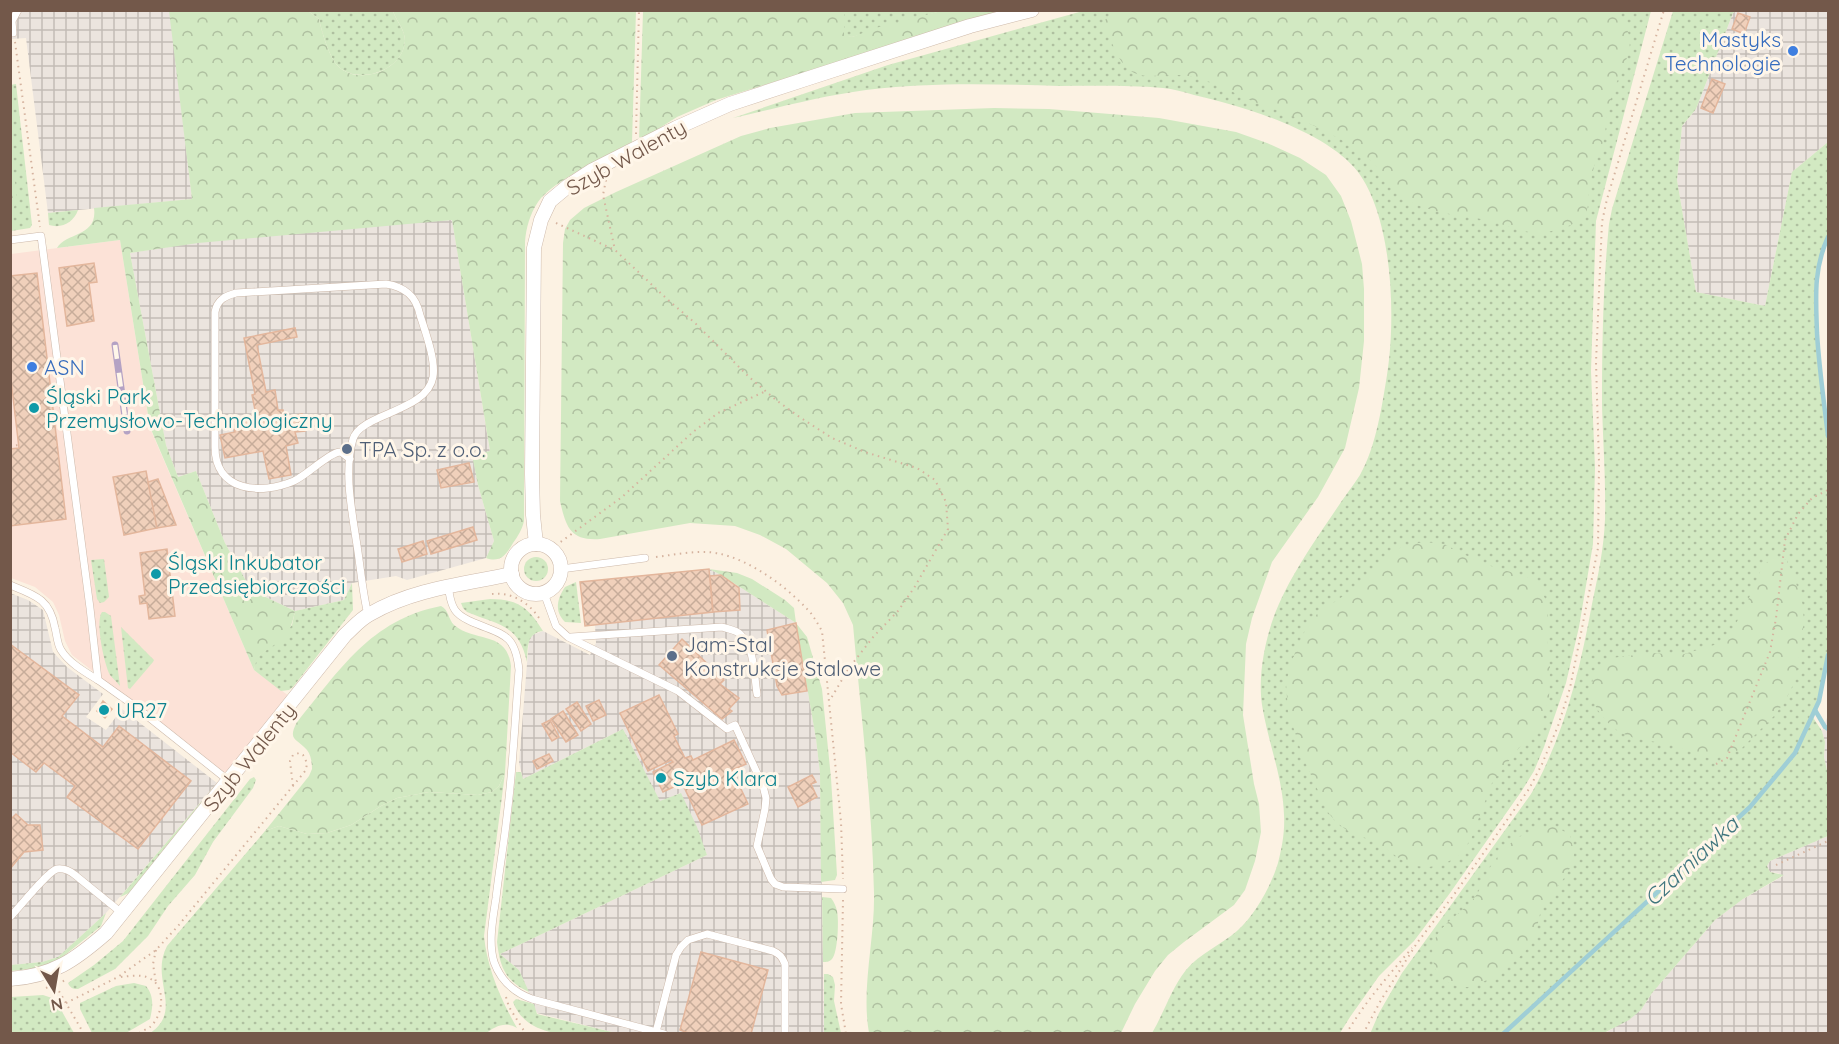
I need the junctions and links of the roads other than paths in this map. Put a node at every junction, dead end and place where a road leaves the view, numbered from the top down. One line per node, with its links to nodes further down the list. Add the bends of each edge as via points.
1 (18, 10): 3 (lane, via 12,21)
2 (1032, 10): 6 (street, Szyb Walenty, via 970,26 729,104 609,162 550,201 534,248 532,474)
3 (12, 33)
4 (10, 240): 15 (lane, via 41,236)
5 (350, 459): 5 (lane, via 356,433 417,398 431,382 432,361 414,299 404,289 386,284 236,293 222,299 215,312 215,454 224,477 242,486 267,487 294,480 334,453 341,452); 13 (lane, via 350,496)
6 (536, 544): 8 (street, via 551,549); 9 (street, via 517,554)
7 (645, 558): 8 (lane)
8 (561, 569): 12 (street, via 556,584)
9 (512, 574): 11 (street, Szyb Walenty); 12 (street, via 515,582 528,592)
10 (10, 585): 15 (lane, via 46,603 54,618 62,653)
11 (448, 587): 13 (street, Szyb Walenty, via 413,596); 22 (lane, via 453,608 461,616 497,630 510,640 517,654 507,814 492,926 491,947 500,975 508,986 531,999)
12 (544, 593): 14 (lane, via 556,626)
13 (368, 615): 17 (street, Szyb Walenty, via 345,635)
14 (568, 637): 16 (lane, via 722,627 739,632 751,654); 18 (lane, via 678,691 727,729 735,725 766,798 757,846 771,879 783,887)
15 (98, 680): 17 (lane)
16 (757, 694)
17 (229, 781): 19 (street, Szyb Walenty)
18 (843, 889)
19 (123, 914): 20 (lane, via 75,875 60,868 50,873); 21 (street, Szyb Walenty, via 106,933 56,970)
20 (10, 917)
21 (10, 980)
22 (660, 1033): 23 (lane, via 676,955 688,940 707,934 773,951 783,958)
23 (785, 1034)

